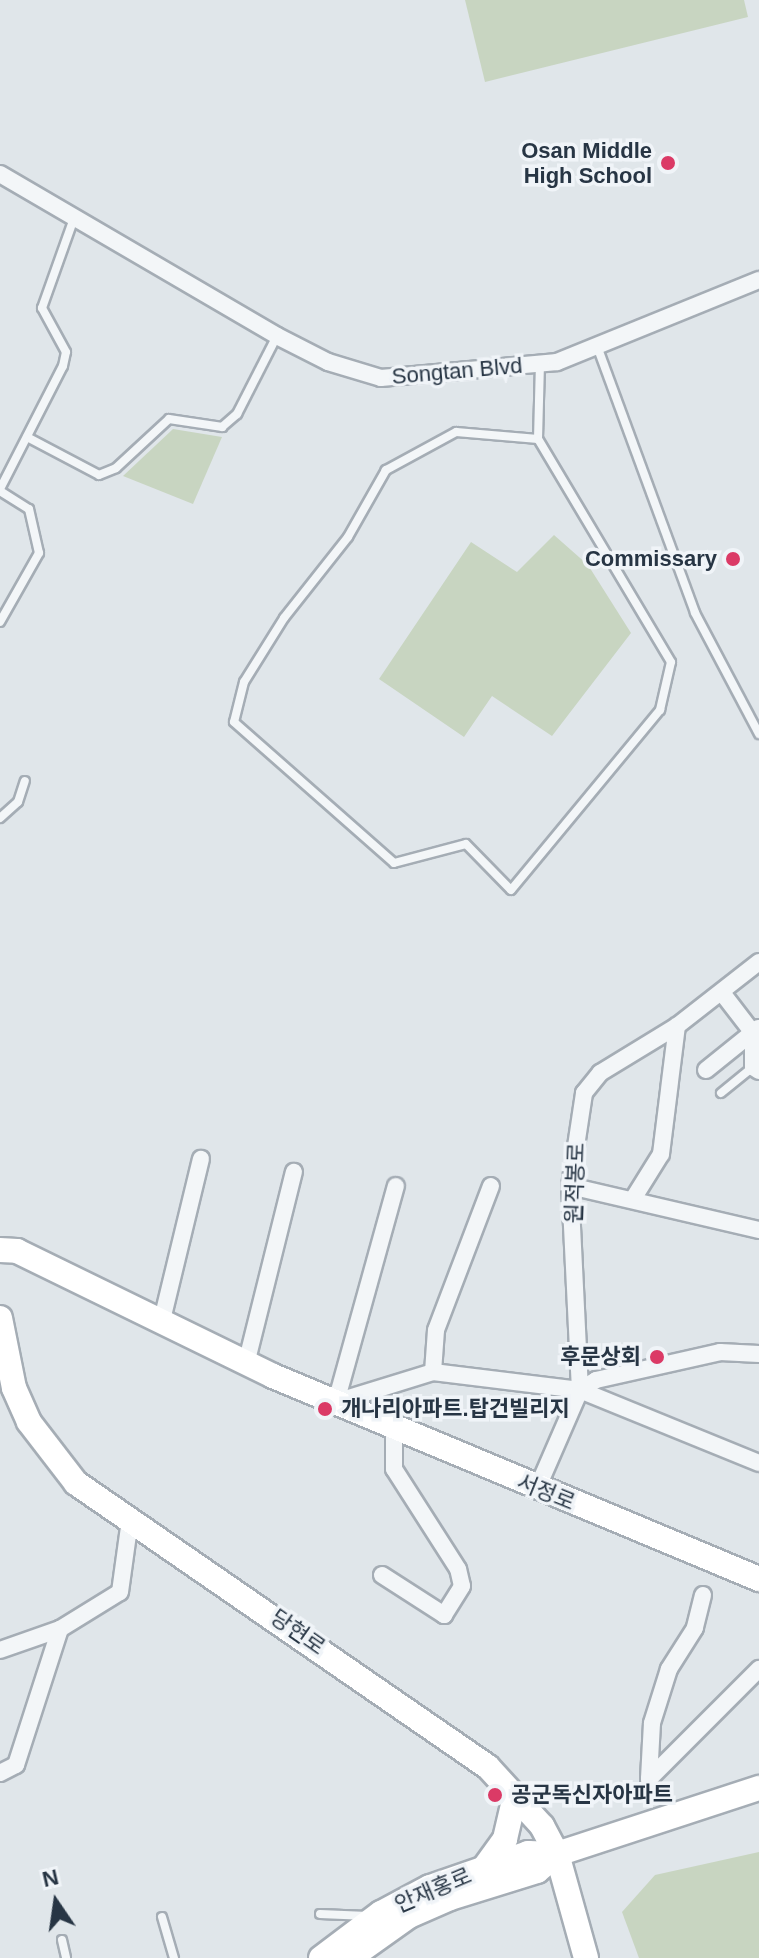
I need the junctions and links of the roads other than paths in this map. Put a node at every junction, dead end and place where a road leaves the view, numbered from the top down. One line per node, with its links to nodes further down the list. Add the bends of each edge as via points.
1 (0, 174): 2 (street, Songtan Blvd)
2 (75, 217): 4 (street, Songtan Blvd); 7 (lane, via 42,308 66,352 63,366)
3 (759, 280): 5 (street, Songtan Blvd)
4 (277, 336): 6 (street, Songtan Blvd, via 328,362 381,378); 7 (lane, via 237,414 222,427 169,419 116,468 99,475)
5 (597, 346): 6 (street, Songtan Blvd); 11 (lane, via 695,613)
6 (540, 364): 8 (lane)
7 (27, 437): 9 (lane)
8 (538, 439): 8 (lane, via 671,662 660,710 511,890 466,844 394,863 234,722 244,682 284,618 348,537 386,470 456,432)
9 (0, 490): 10 (lane, via 29,509 39,553)
10 (0, 622)
11 (759, 734)
12 (25, 781): 13 (lane, via 18,802)
13 (0, 818)
14 (757, 967): 15 (street, 원적봉로)
15 (723, 994): 16 (street, 원적봉로); 17 (street)
16 (677, 1026): 25 (street, 원적봉로, via 600,1073 584,1093); 26 (street, via 661,1154)
17 (756, 1031): 18 (street); 19 (street)
18 (756, 1069): 20 (lane)
19 (706, 1070)
20 (721, 1093)
21 (201, 1159): 30 (street)
22 (294, 1172): 32 (street)
23 (396, 1186): 35 (street)
24 (491, 1186): 33 (street, via 436,1330)
25 (570, 1186): 26 (street); 34 (street, 원적봉로)
26 (633, 1199): 27 (street)
27 (759, 1230)
28 (0, 1250): 30 (street, 서정로, via 17,1251)
29 (0, 1318): 39 (street, 당현로, via 14,1388 43,1444 76,1483)
30 (161, 1324): 32 (street, 서정로)
31 (759, 1354): 34 (street, via 720,1352 596,1380)
32 (246, 1364): 35 (street, 서정로)
33 (433, 1372): 34 (street); 35 (street)
34 (580, 1390): 37 (street); 38 (street, 원적봉로)
35 (336, 1402): 36 (street, 서정로)
36 (394, 1428): 38 (street, 서정로); 40 (street, via 394,1469 458,1569 462,1586 444,1615)
37 (759, 1463)
38 (537, 1489): 41 (street, 서정로)
39 (130, 1520): 43 (street, via 120,1592); 48 (street, 당현로, via 449,1737)
40 (382, 1575)
41 (759, 1579)
42 (703, 1595): 45 (street, via 695,1628 669,1669 652,1723 649,1779)
43 (60, 1629): 44 (street); 46 (street, via 16,1765)
44 (0, 1650)
45 (759, 1669)
46 (0, 1773)
47 (759, 1788): 49 (street, 안재홍로)
48 (515, 1796): 49 (street, 당현로, via 542,1826); 50 (street, via 505,1839)
49 (557, 1854): 50 (street, 안재홍로, via 528,1853); 58 (street, 안재홍로, via 537,1871 409,1916); 59 (street, 당현로)
50 (484, 1868): 52 (street, 안재홍로, via 430,1887)
51 (320, 1914): 52 (lane)
52 (377, 1916): 57 (street, 안재홍로)
53 (162, 1917): 56 (lane)
54 (62, 1940): 55 (lane)
55 (66, 1958)
56 (174, 1958)
57 (321, 1958)
58 (350, 1958)
59 (586, 1958)

